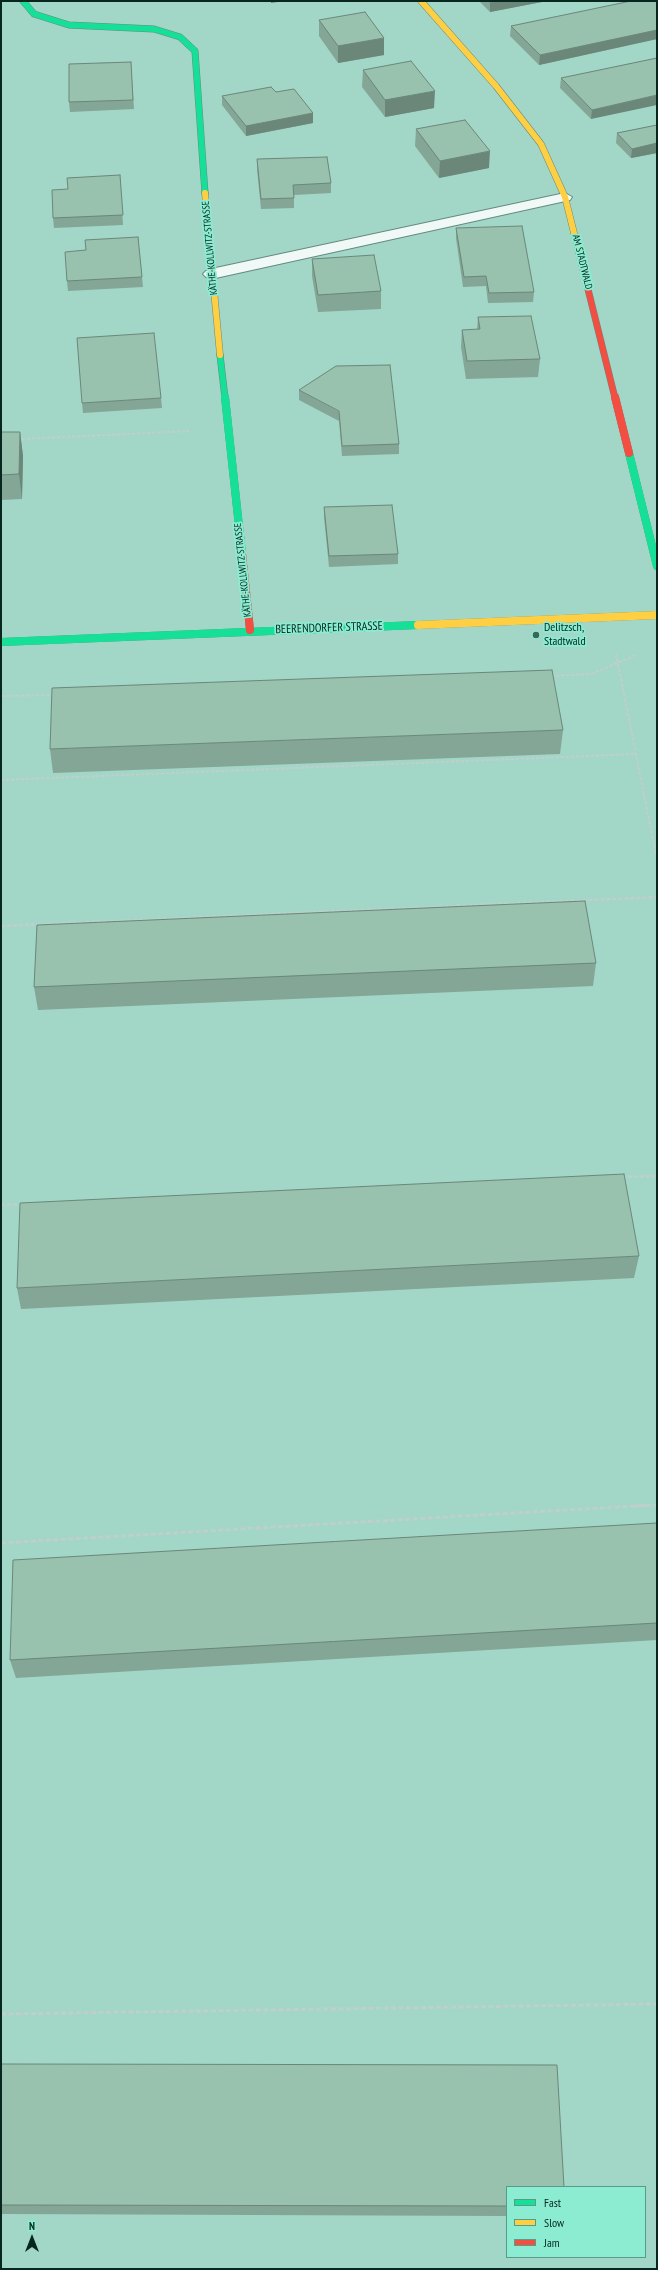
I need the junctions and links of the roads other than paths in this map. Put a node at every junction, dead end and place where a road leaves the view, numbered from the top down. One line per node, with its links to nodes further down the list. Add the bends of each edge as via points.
1 (23, 1): 4 (street, KÄTHE-KOLLWITZ-STRASSE, via 34,14 69,25 154,29 180,37 196,51)
2 (421, 1): 3 (street, AM STADTWALD, via 496,86 541,144)
3 (566, 197): 4 (lane); 5 (street, AM STADTWALD)
4 (211, 274): 7 (street, KÄTHE-KOLLWITZ-STRASSE)
5 (657, 566)
6 (657, 615): 7 (street, BEERENDORFER STRASSE)
7 (250, 630): 8 (street, BEERENDORFER STRASSE)
8 (1, 642)

